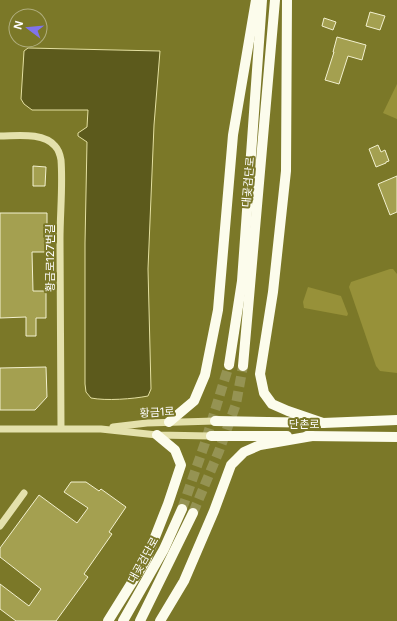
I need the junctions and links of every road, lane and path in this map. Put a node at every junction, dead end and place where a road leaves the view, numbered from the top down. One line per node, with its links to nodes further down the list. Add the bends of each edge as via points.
1 (256, 0): 10 (main road, via 233,135 218,310 206,375 194,401)
2 (262, 0): 6 (main road, 대곶검단로, via 242,281)
3 (275, 0): 7 (main road, 대곶검단로)
4 (287, 0): 11 (main road, via 286,171 273,292 260,374 264,393 272,404)
5 (0, 136): 12 (street, 황금로127번길, via 44,138 60,153)
6 (229, 365)
7 (243, 366)
8 (397, 420): 11 (main road, 단촌로)
9 (215, 421): 10 (street, 황금1로); 11 (main road, 단촌로)
10 (169, 422): 14 (street, 황금1로, via 147,422)
11 (323, 423)
12 (61, 428): 13 (street, 황금1로); 14 (street, 황금1로)
13 (0, 429)
14 (101, 429): 15 (street, 황금1로)
15 (157, 435): 16 (street, 황금1로); 23 (main road, via 175,450 181,465 146,560)
16 (211, 436): 17 (main road, 단촌로)
17 (312, 436): 18 (main road, 단촌로); 26 (main road, via 260,445 244,452 231,465 184,581)
18 (397, 437)
19 (24, 493): 22 (street)
20 (182, 509): 24 (main road, 대곶검단로, via 164,549)
21 (194, 513): 25 (main road)
22 (0, 526)
23 (108, 621)
24 (123, 621)
25 (140, 621)
26 (160, 621)

